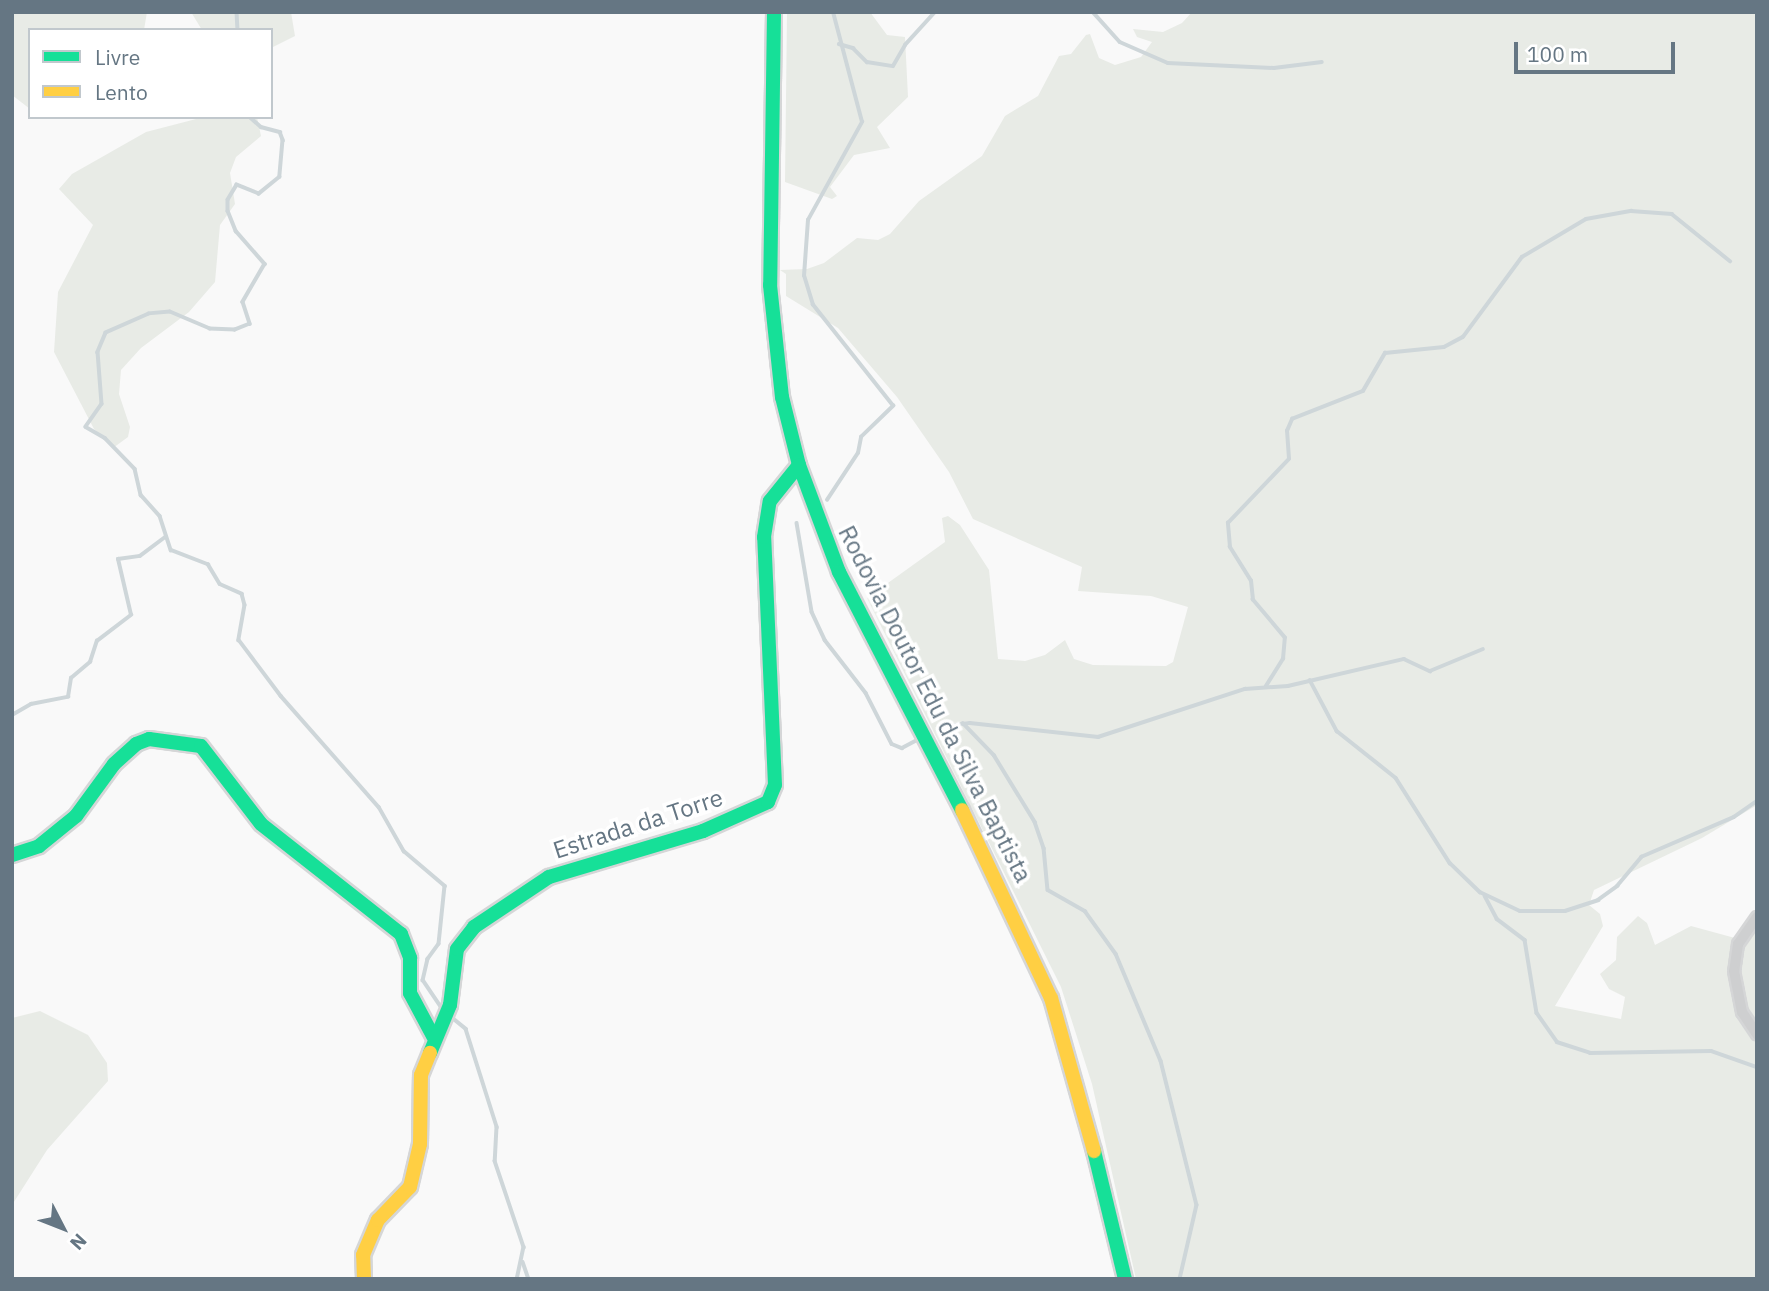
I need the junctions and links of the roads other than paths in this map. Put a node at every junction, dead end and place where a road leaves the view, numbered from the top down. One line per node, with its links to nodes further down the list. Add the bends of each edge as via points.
1 (774, 12): 2 (street, Rodovia Doutor Edu da Silva Baptista, via 769,285 782,397)
2 (799, 465): 6 (street, Estrada da Torre, via 770,501 764,537 775,785 768,802 703,831 549,877 504,904 474,927 457,949 447,1010); 8 (street, Rodovia Doutor Edu da Silva Baptista, via 839,572 989,861 1047,989 1078,1085)
3 (12, 855): 6 (street, via 40,846 76,816 114,764 136,744 149,739 201,746 261,824 401,934 410,957 410,993)
4 (1757, 917): 5 (street, via 1738,944 1734,971 1742,1013)
5 (1757, 1034)
6 (433, 1036): 7 (street, Estrada da Torre, via 421,1075 420,1144 410,1187 378,1220 363,1255)
7 (364, 1279)
8 (1125, 1279)

